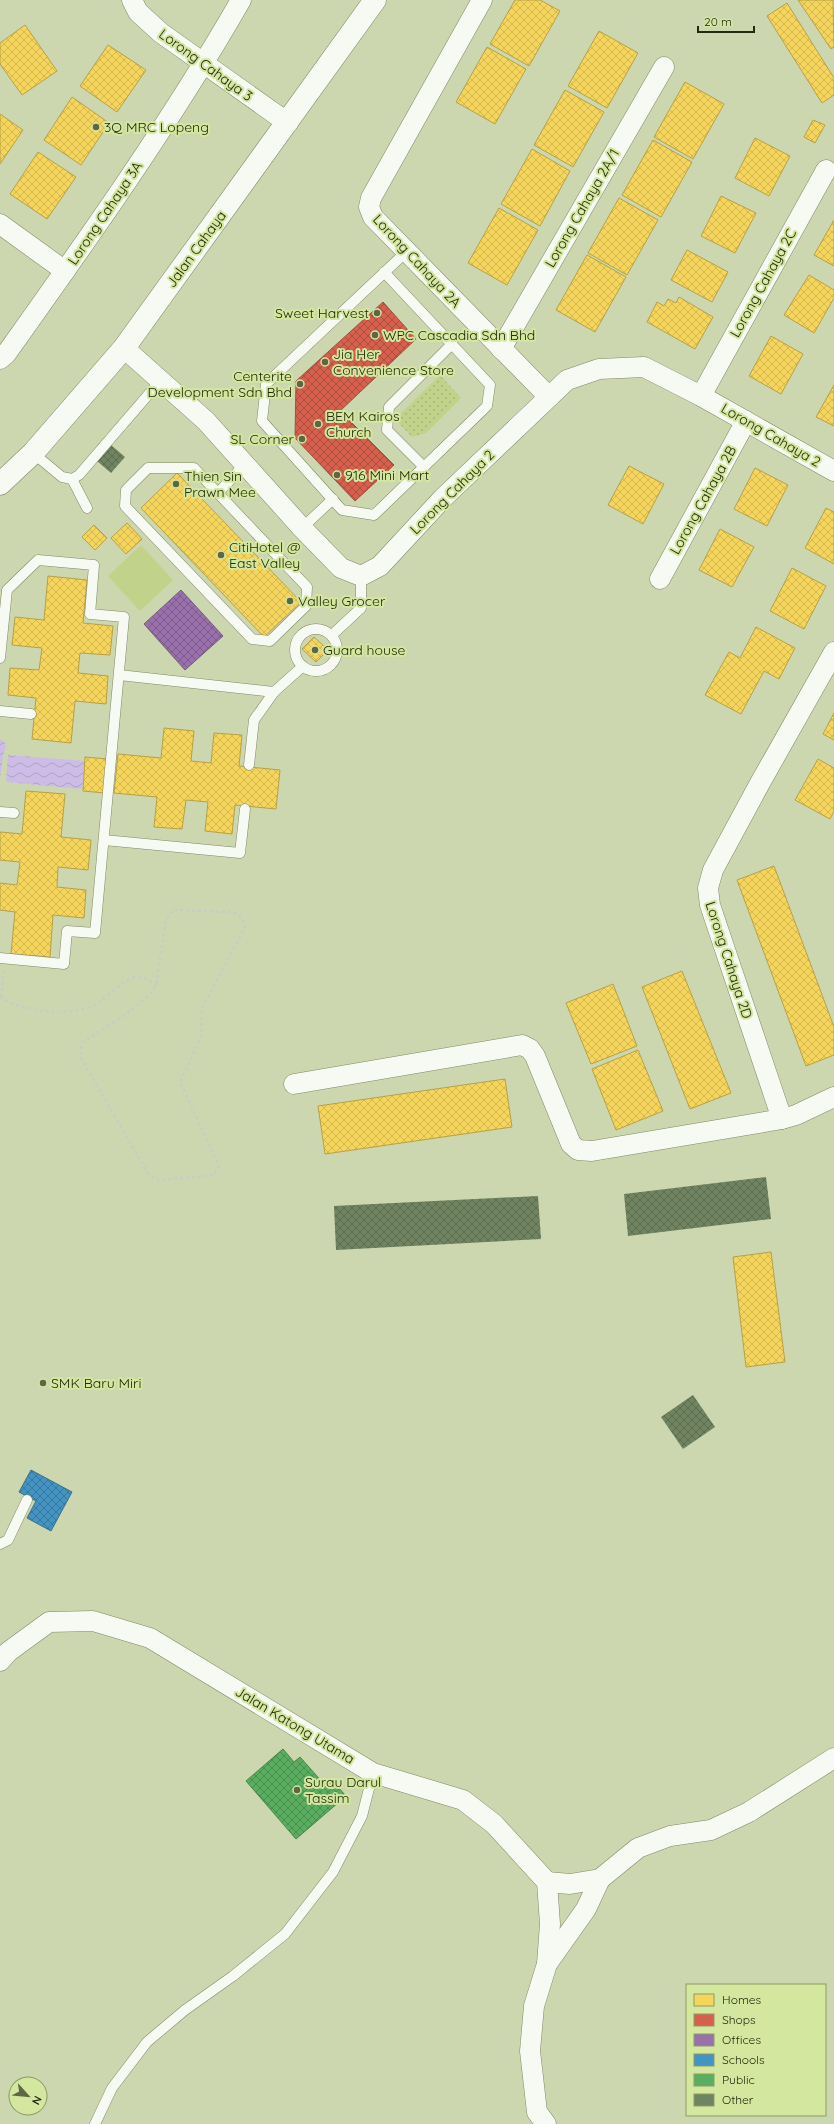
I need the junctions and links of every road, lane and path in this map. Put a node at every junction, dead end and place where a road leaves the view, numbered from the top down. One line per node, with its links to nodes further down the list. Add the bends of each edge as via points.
1 (132, 0): 5 (street, Lorong Cahaya 3, via 138,12 161,33)
2 (241, 0): 5 (street, Lorong Cahaya 3A)
3 (375, 0): 7 (street, Jalan Cahaya)
4 (482, 0): 10 (street, Lorong Cahaya 2A, via 371,198 369,207 374,217)
5 (205, 63): 7 (street, Lorong Cahaya 3); 11 (street, Lorong Cahaya 3A)
6 (664, 67): 15 (street, Lorong Cahaya 2A/1)
7 (288, 123): 14 (street, Jalan Cahaya)
8 (826, 170): 18 (street, Lorong Cahaya 2C)
9 (0, 224): 11 (street)
10 (406, 252): 12 (lane); 15 (street, Lorong Cahaya 2A)
11 (65, 271): 16 (street, Lorong Cahaya 3A)
12 (384, 272): 13 (lane); 28 (lane, via 266,384 262,421)
13 (452, 344): 23 (lane, via 389,407 387,430); 23 (lane, via 490,385 487,406)
14 (124, 348): 17 (street); 21 (street, Jalan Cahaya)
15 (501, 349): 19 (street, Lorong Cahaya 2A)
16 (0, 359)
17 (160, 381): 22 (street, via 206,421); 25 (lane, via 79,475)
18 (701, 396): 19 (street, Lorong Cahaya 2, via 644,367 598,369 567,380); 20 (street, Lorong Cahaya 2)
19 (549, 397): 31 (street, Lorong Cahaya 2, via 443,498 380,566)
20 (746, 421): 24 (street, Lorong Cahaya 2); 32 (street, Lorong Cahaya 2B)
21 (33, 453): 25 (lane, via 62,477); 26 (street, Jalan Cahaya)
22 (244, 465): 27 (lane); 30 (street)
23 (424, 467): 28 (lane, via 374,515 342,510)
24 (834, 471)
25 (72, 479): 29 (lane)
26 (0, 484)
27 (218, 493): 27 (lane, via 307,587 306,606 270,641 252,639 125,506 126,490 148,468 194,468)
28 (333, 499): 30 (lane)
29 (87, 508)
30 (302, 528): 31 (street, via 342,568)
31 (360, 576): 33 (lane, via 361,608)
32 (660, 578)
33 (332, 635): 36 (lane, via 337,647 334,661 316,671); 36 (lane, via 313,629 302,636 296,647 296,654)
34 (834, 652): 51 (street, Lorong Cahaya 2D, via 713,870 708,888 710,905)
35 (0, 658): 37 (lane, via 6,590 38,560 94,565 90,614 124,617)
36 (303, 666): 38 (lane)
37 (119, 675): 38 (lane); 45 (lane)
38 (274, 692): 41 (lane, via 254,720)
39 (0, 711): 40 (lane)
40 (31, 714)
41 (249, 765)
42 (245, 809): 45 (lane, via 240,853)
43 (0, 812): 44 (lane)
44 (14, 813)
45 (104, 840): 46 (lane, via 95,933 67,931 64,964)
46 (3, 958): 48 (path)
47 (156, 985): 47 (path, via 166,921 174,910 233,912 243,919 245,928 202,1008 201,1038 180,1082 219,1166 214,1175 159,1180 149,1175 82,1060 80,1050 83,1042 125,1015 150,994); 48 (path, via 136,976 97,1003 68,1012 37,1011)
48 (0, 997)
49 (294, 1084): 51 (street, via 522,1045 530,1048 535,1056 571,1144 578,1150 592,1151)
50 (834, 1097): 51 (street)
51 (782, 1119)
52 (27, 1500): 53 (lane, via 8,1540)
53 (0, 1544)
54 (0, 1661): 56 (street, Jalan Katong Utama, via 8,1652 49,1622 93,1621 150,1638)
55 (834, 1758): 57 (street, via 749,1812 711,1830 670,1836 638,1848)
56 (373, 1773): 58 (street, Jalan Katong Utama, via 463,1800 494,1824); 61 (lane, via 362,1816 333,1872 284,1934 234,1976 185,2010 147,2042 112,2088)
57 (600, 1879): 58 (street, via 570,1884); 59 (street, via 586,1909)
58 (547, 1882): 59 (street, via 550,1924)
59 (547, 1964): 60 (street, via 534,2006 530,2051)
60 (538, 2120)
61 (95, 2124)

